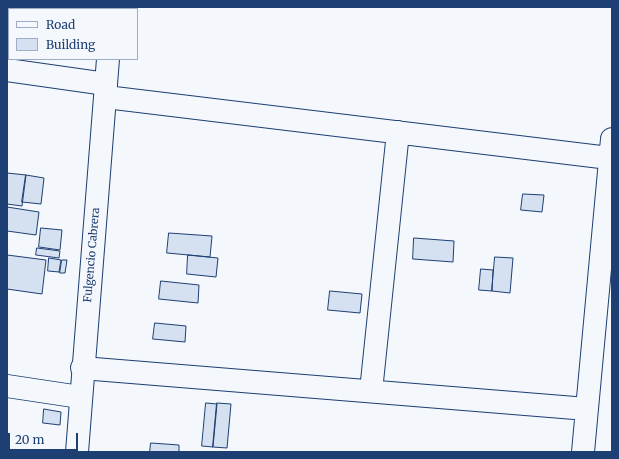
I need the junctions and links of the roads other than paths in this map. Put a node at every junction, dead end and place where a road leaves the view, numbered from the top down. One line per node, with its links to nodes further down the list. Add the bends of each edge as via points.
1 (108, 60): 3 (street, Fulgencio Cabrera)
2 (7, 70): 3 (street)
3 (106, 90): 4 (street); 6 (street, Fulgencio Cabrera)
4 (398, 132): 5 (street); 8 (street)
5 (610, 148): 10 (street)
6 (82, 368): 8 (street); 9 (street, Fulgencio Cabrera)
7 (7, 386): 9 (street)
8 (370, 390): 10 (street)
9 (80, 397): 11 (street, Fulgencio Cabrera)
10 (587, 409): 12 (street)
11 (77, 452)
12 (583, 452)

